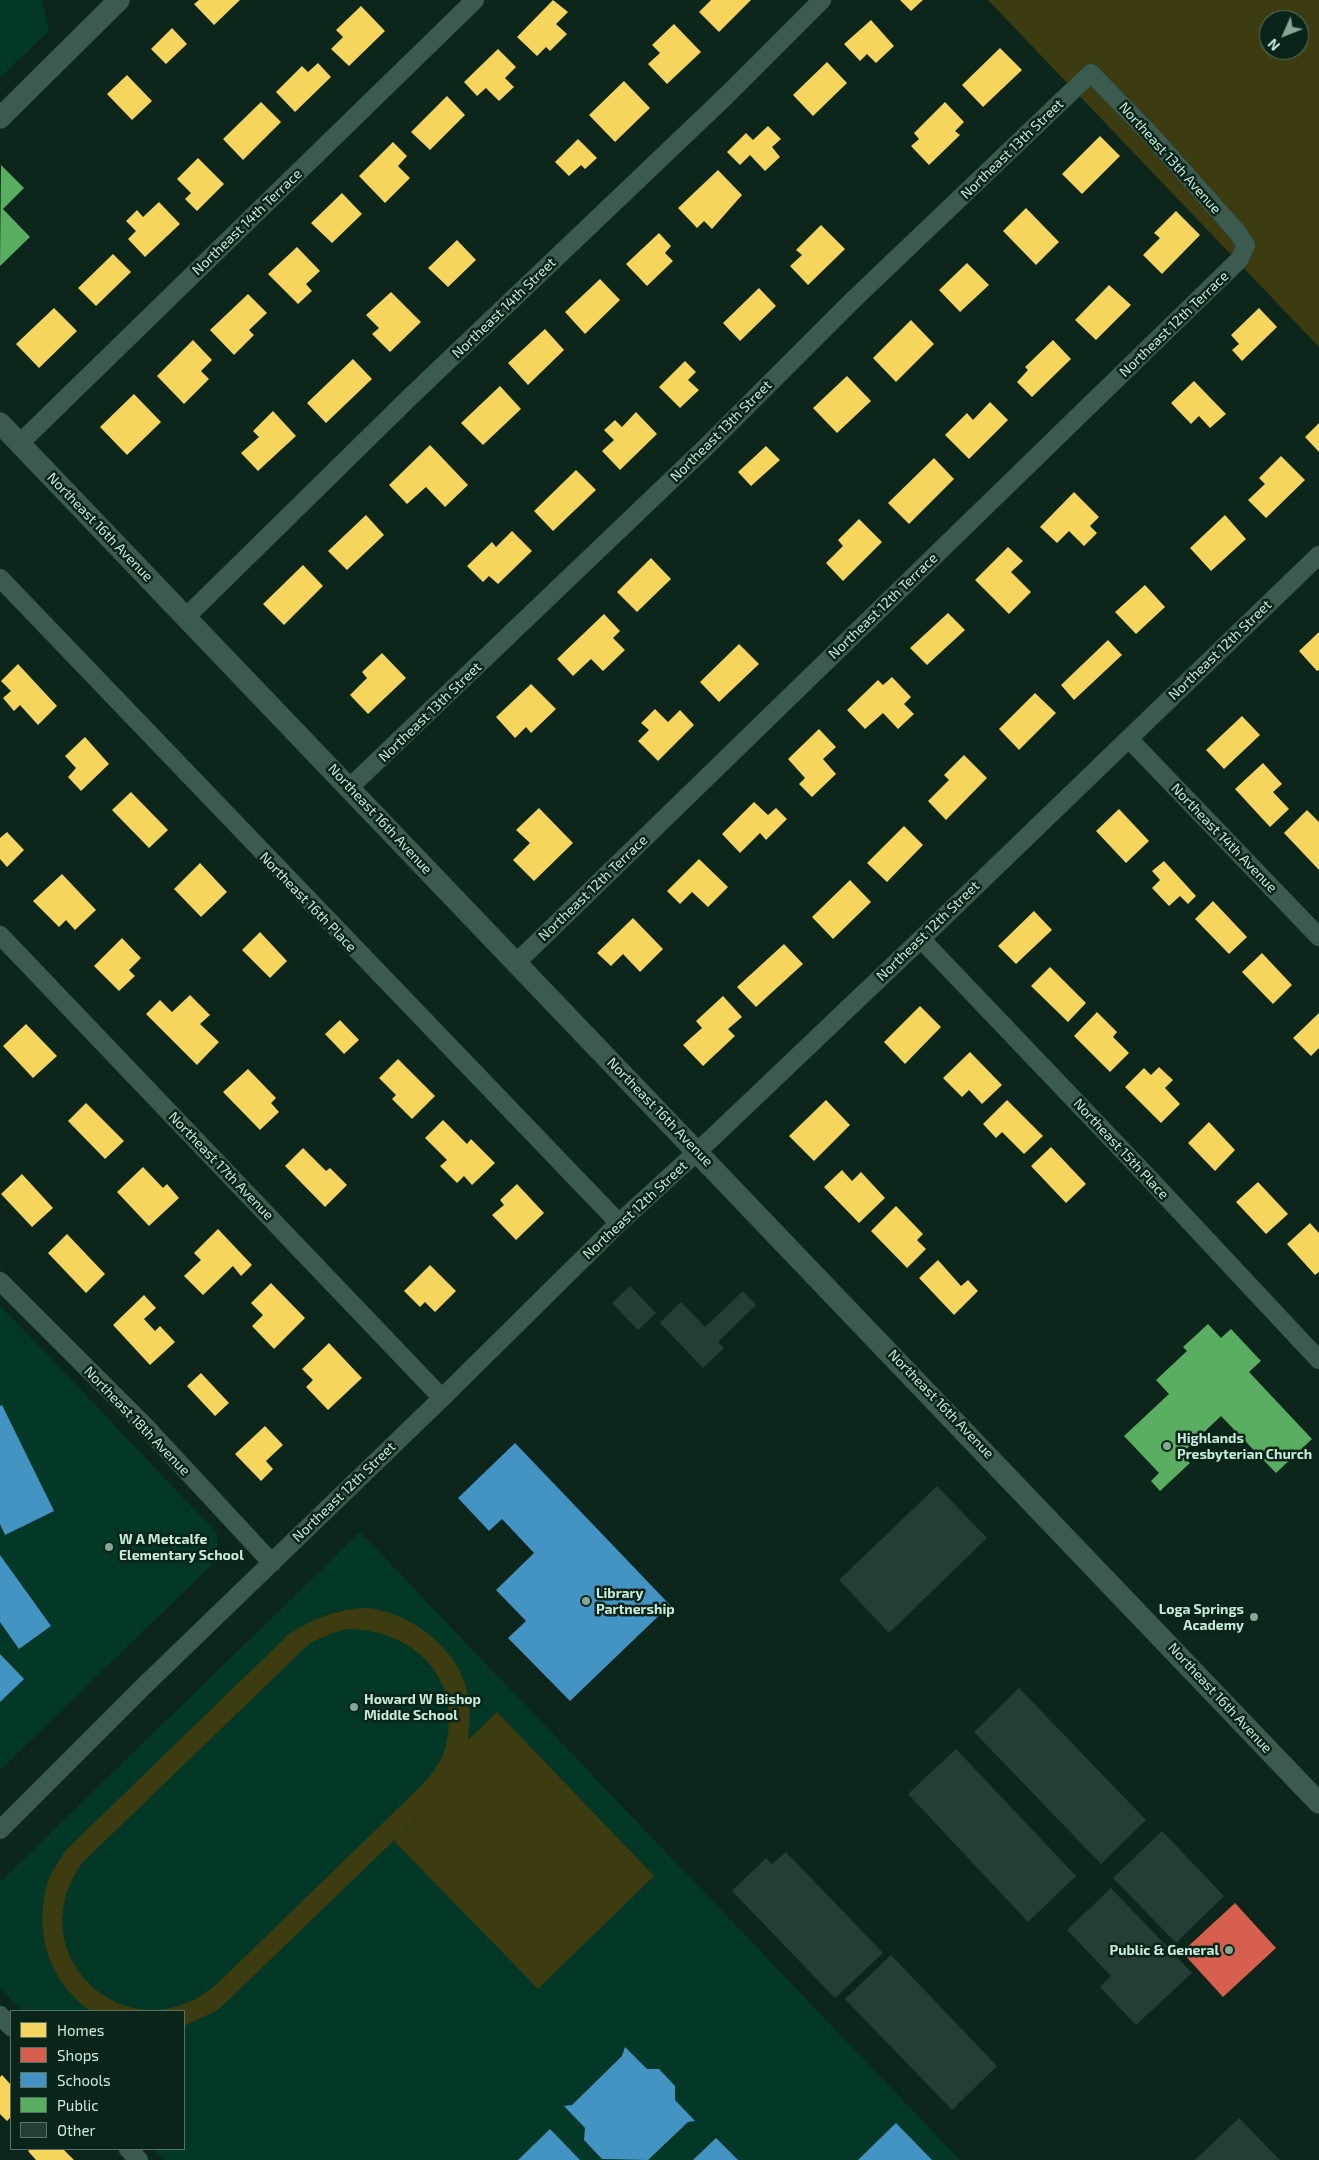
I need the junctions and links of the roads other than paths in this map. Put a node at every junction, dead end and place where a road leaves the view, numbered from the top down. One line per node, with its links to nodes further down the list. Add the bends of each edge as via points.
1 (119, 0): 5 (street)
2 (475, 0): 8 (street, Northeast 14th Terrace)
3 (822, 0): 11 (street, Northeast 14th Street)
4 (1091, 73): 6 (street, Northeast 13th Avenue, via 1152,136); 13 (street, Northeast 13th Street)
5 (0, 118)
6 (1246, 245): 17 (street, Northeast 12th Terrace, via 1240,259)
7 (0, 423): 8 (street, Northeast 16th Avenue)
8 (20, 443): 11 (street, Northeast 16th Avenue)
9 (1319, 555): 12 (street, Northeast 12th Street)
10 (0, 578): 19 (street, Northeast 16th Place)
11 (186, 617): 13 (street, Northeast 16th Avenue)
12 (1129, 739): 15 (street, Northeast 14th Avenue); 16 (street, Northeast 12th Street)
13 (350, 787): 17 (street, Northeast 16th Avenue)
14 (0, 935): 22 (street, Northeast 17th Avenue)
15 (1319, 937)
16 (920, 939): 18 (street, Northeast 12th Street); 21 (street, Northeast 15th Place)
17 (516, 963): 18 (street, Northeast 16th Avenue)
18 (698, 1151): 19 (street, Northeast 12th Street); 24 (street, Northeast 16th Avenue)
19 (618, 1223): 22 (street, Northeast 12th Street)
20 (0, 1281): 23 (street, Northeast 18th Avenue, via 145,1426)
21 (1319, 1360)
22 (442, 1398): 23 (street, Northeast 12th Street)
23 (272, 1563): 25 (street, Northeast 12th Street)
24 (1319, 1802)
25 (0, 1830)
26 (0, 2015): 27 (street)
27 (10, 2026)
28 (129, 2150): 29 (street)
29 (139, 2160)

